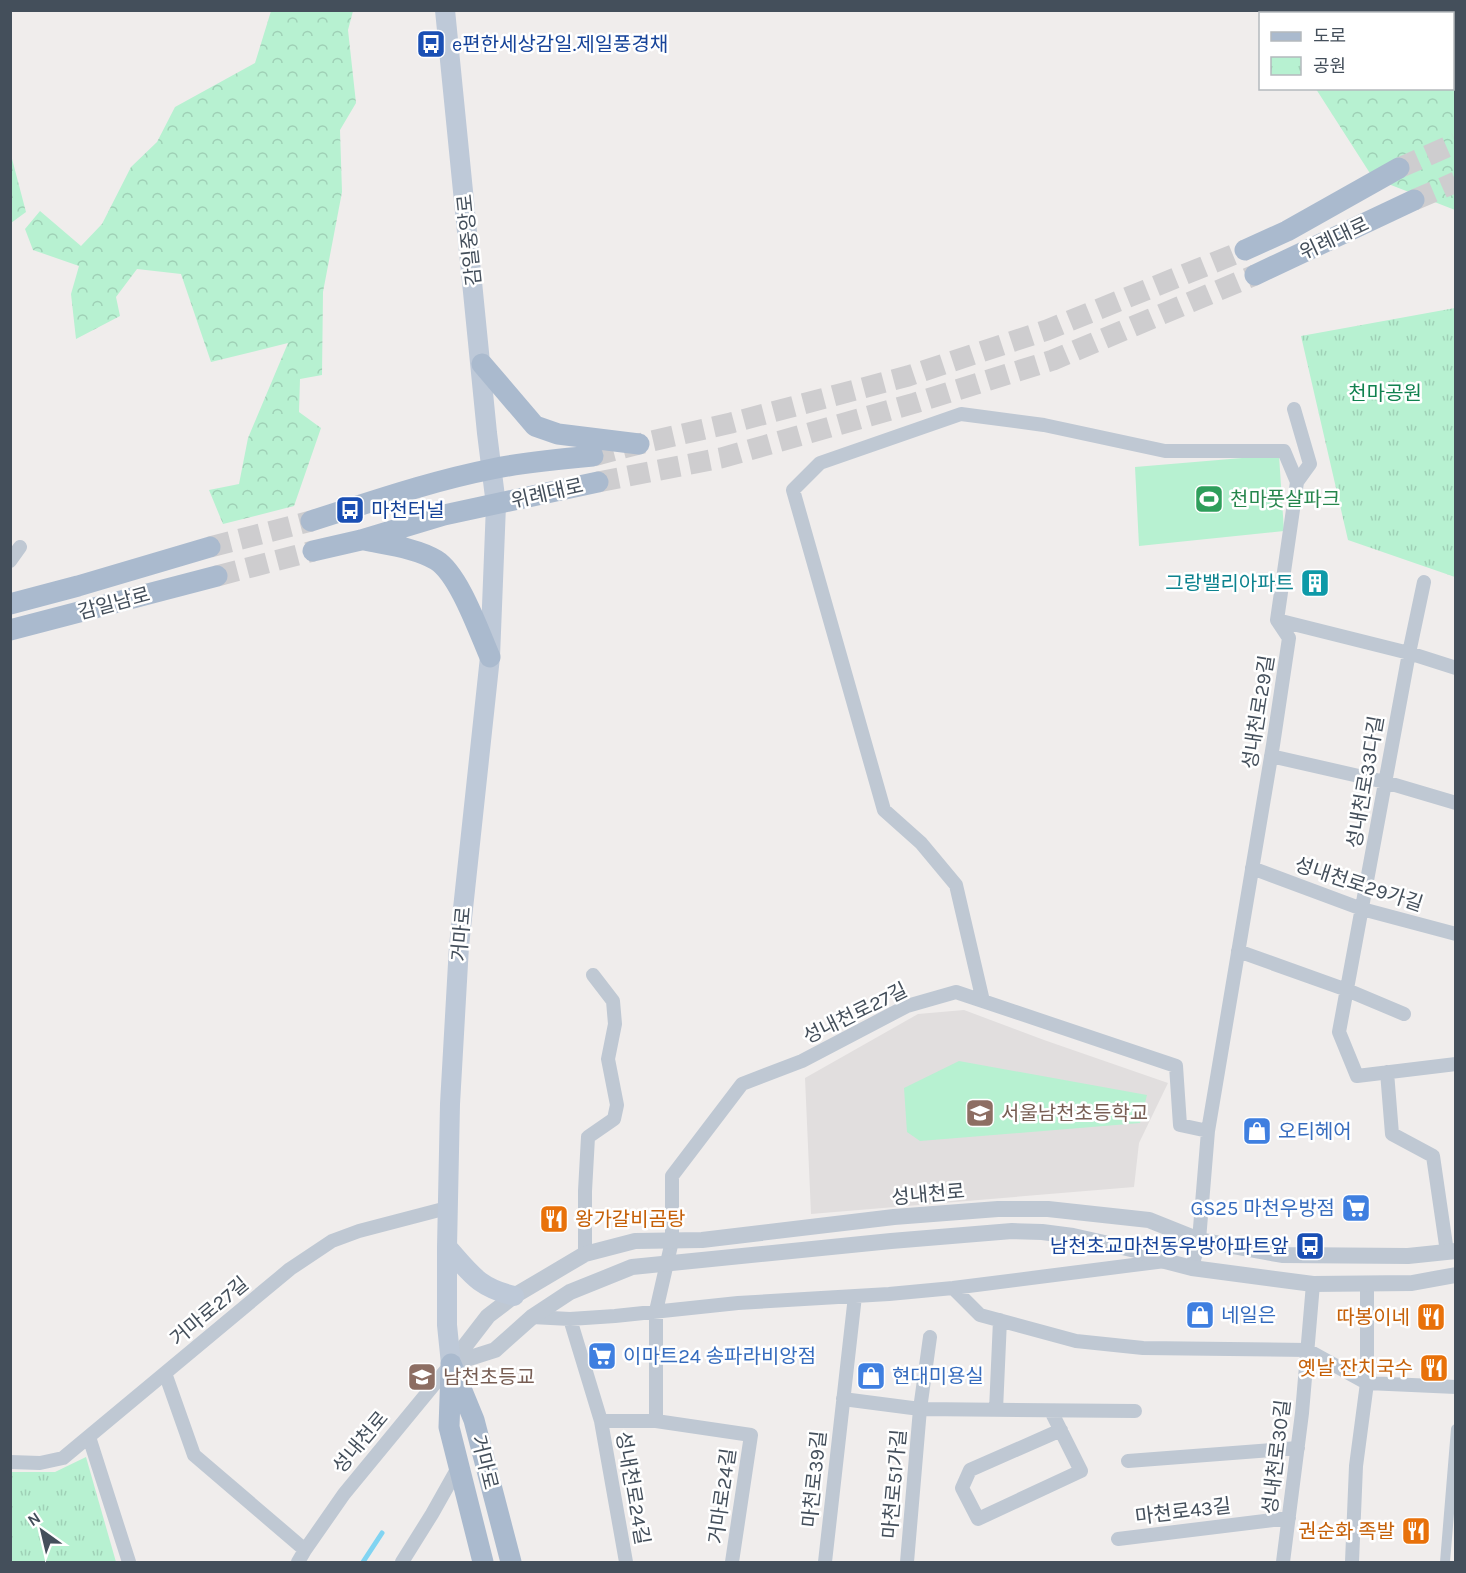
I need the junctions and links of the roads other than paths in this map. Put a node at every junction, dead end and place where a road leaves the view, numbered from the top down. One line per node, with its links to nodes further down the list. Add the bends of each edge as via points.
1 (445, 10): 6 (main road, 감일중앙로)
2 (1400, 168): 4 (main road, 위례대로)
3 (1414, 200): 5 (main road, 위례대로)
4 (1245, 250)
5 (1255, 275)
6 (482, 364): 8 (main road, via 535,426 558,434); 10 (main road, 감일중앙로)
7 (1294, 409): 12 (street, via 1310,464)
8 (639, 444)
9 (593, 456): 10 (main road, 위례대로)
10 (492, 469): 13 (main road, 감일중앙로); 14 (main road)
11 (598, 482): 13 (main road, 위례대로)
12 (1297, 482): 23 (street); 37 (street, via 1284,451 1165,451 1044,425 961,414 820,462 793,490 884,810 921,843 956,885)
13 (496, 505): 15 (main road, via 444,515); 26 (main road, 거마로)
14 (311, 521)
15 (361, 540): 18 (main road); 26 (main road, via 414,551 437,561 452,576)
16 (20, 547): 19 (street)
17 (210, 547): 22 (main road, 감일남로)
18 (313, 551)
19 (10, 561)
20 (217, 576): 24 (main road, 감일남로)
21 (1424, 582): 25 (street, 성내천로33다길)
22 (10, 604)
23 (1277, 620): 25 (street); 28 (street, 성내천로29길, via 1289,638)
24 (10, 630)
25 (1409, 653): 27 (street); 29 (street, 성내천로33다길)
26 (490, 657): 42 (main road, 거마로, via 459,946)
27 (1455, 668)
28 (1271, 756): 29 (street); 31 (street, 성내천로29길)
29 (1385, 782): 30 (street); 32 (street, 성내천로33다길)
30 (1455, 803)
31 (1252, 868): 32 (street, 성내천로29가길); 34 (street, 성내천로29길)
32 (1362, 909): 33 (street, 성내천로29가길); 36 (street, 성내천로33다길)
33 (1455, 934)
34 (1238, 951): 36 (street); 41 (street, 성내천로29길)
35 (592, 975): 47 (street, via 613,1002 615,1024 608,1059 617,1105 614,1119 588,1137)
36 (1347, 990): 38 (street); 40 (street, 성내천로33다길, via 1339,1032 1357,1076)
37 (983, 1001): 41 (street, 성내천로27길, via 1176,1066 1180,1125); 44 (street, 성내천로27길, via 956,993 907,1006 802,1061 742,1084 672,1176)
38 (1404, 1014)
39 (1455, 1064): 40 (street, 성내천로33다길)
40 (1387, 1072): 46 (street, 성내천로, via 1392,1134 1433,1155)
41 (1208, 1131): 43 (street, 성내천로29길)
42 (447, 1208): 45 (main road, 거마로); 64 (street, 거마로27길, via 332,1241 290,1269)
43 (1199, 1240): 44 (street, 성내천로, via 1149,1220 1048,1209 998,1209); 46 (street, 성내천로, via 1282,1256); 50 (street, 성내천로29길)
44 (672, 1241): 47 (street, 성내천로, via 635,1241); 49 (street, 성내천로27길)
45 (447, 1247): 55 (main road, via 476,1280); 63 (main road, 거마로)
46 (1451, 1252)
47 (585, 1254): 55 (street, 성내천로)
48 (1165, 1261): 49 (street, via 1140,1251 1073,1236 1012,1231); 50 (street); 54 (street)
49 (667, 1262): 57 (street, 성내천로27길); 58 (street, via 632,1267 590,1283)
50 (1192, 1268): 52 (street)
51 (1455, 1275): 53 (street, via 1412,1283)
52 (1313, 1284): 53 (street); 62 (street, 성내천로30길)
53 (1366, 1284): 65 (street)
54 (953, 1288): 56 (street); 60 (street, via 980,1315)
55 (514, 1296): 63 (street, 성내천로, via 488,1316)
56 (855, 1296): 57 (street); 67 (street, 마천로39길)
57 (656, 1311): 59 (street); 73 (street)
58 (532, 1317): 59 (street); 63 (street, via 495,1350)
59 (570, 1319): 72 (street, 성내천로24길)
60 (1000, 1320): 62 (street, via 1076,1341 1143,1348); 69 (street)
61 (930, 1337): 68 (street, 마천로51가길)
62 (1307, 1350): 65 (street); 78 (street, 성내천로30길)
63 (451, 1364): 81 (main road, 거마로, via 449,1427); 84 (street, 성내천로, via 344,1494); 90 (main road, 거마로, via 474,1420)
64 (165, 1373): 77 (street, 거마로27길); 84 (street, via 194,1455)
65 (1367, 1383): 66 (street); 96 (street, via 1356,1466)
66 (1455, 1387)
67 (843, 1399): 68 (street); 93 (street, 마천로39길)
68 (920, 1409): 69 (street); 94 (street, 마천로51가길)
69 (996, 1410): 70 (street)
70 (1051, 1411): 71 (street); 75 (street)
71 (1135, 1411)
72 (601, 1421): 73 (street, 성내천로24길); 91 (street, 성내천로24길)
73 (656, 1421): 76 (street, 성내천로24길)
74 (1455, 1429): 97 (street)
75 (1061, 1430): 75 (street, via 1082,1471 978,1519 962,1488 970,1470)
76 (751, 1435): 92 (street, 거마로24길)
77 (89, 1437): 80 (street, 거마로27길, via 63,1458 40,1463); 85 (street)
78 (1298, 1448): 79 (street); 82 (street, 성내천로30길)
79 (1128, 1461)
80 (10, 1462)
81 (459, 1466): 88 (street); 89 (main road, 거마로)
82 (1289, 1518): 83 (street, 마천로43길); 95 (street, 성내천로30길)
83 (1118, 1539)
84 (305, 1550): 86 (street); 87 (street, 성내천로)
85 (129, 1563)
86 (289, 1563)
87 (298, 1563)
88 (402, 1563)
89 (483, 1563)
90 (511, 1563)
91 (626, 1563)
92 (732, 1563)
93 (825, 1563)
94 (907, 1563)
95 (1283, 1563)
96 (1352, 1563)
97 (1445, 1563)

